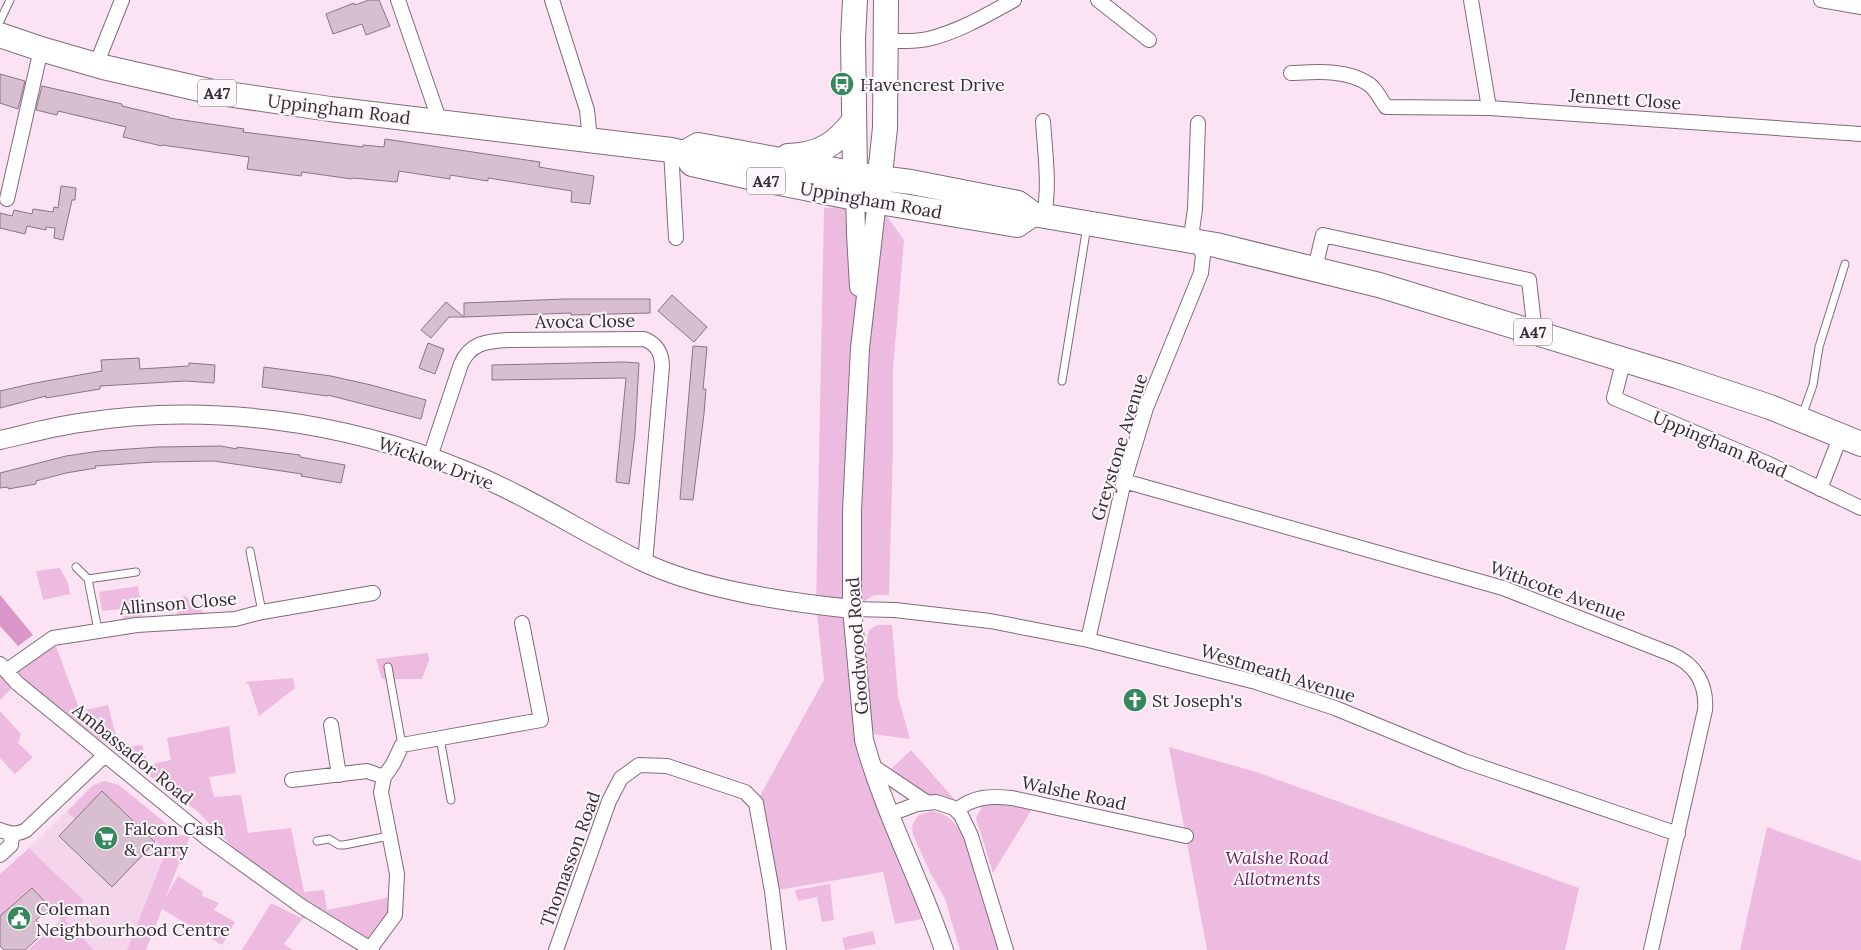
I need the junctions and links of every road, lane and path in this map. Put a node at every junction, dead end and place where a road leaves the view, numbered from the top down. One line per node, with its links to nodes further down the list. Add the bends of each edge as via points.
1 (10, 0): 13 (lane)
2 (122, 0): 18 (street)
3 (398, 0): 22 (street)
4 (552, 0): 26 (street, via 587,110)
5 (855, 0): 21 (highway)
6 (886, 0): 16 (highway)
7 (1014, 0): 16 (street, via 950,33 927,39)
8 (1098, 0): 15 (street)
9 (1471, 0): 20 (street)
10 (1821, 0): 11 (street)
11 (1841, 2): 12 (street)
12 (1861, 7)
13 (0, 21)
14 (0, 35): 17 (highway, Uppingham Road / A47)
15 (1149, 40)
16 (885, 41): 30 (highway, via 884,128)
17 (41, 49): 18 (highway, Uppingham Road / A47); 31 (street)
18 (96, 65): 22 (highway, Uppingham Road / A47, via 212,92)
19 (1291, 73): 20 (street, Jennett Close, via 1345,74 1368,83 1386,107)
20 (1489, 108): 25 (street, Jennett Close)
21 (854, 121): 28 (highway, via 825,149); 29 (highway)
22 (440, 122): 26 (highway, Uppingham Road / A47)
23 (1043, 122): 33 (street, via 1047,201)
24 (1198, 123): 36 (street, Greystone Avenue, via 1192,230)
25 (1861, 134)
26 (590, 140): 27 (highway, Uppingham Road / A47)
27 (677, 152): 28 (highway, Uppingham Road / A47, via 698,145); 32 (highway, Uppingham Road / A47, via 692,164); 35 (street)
28 (770, 157): 29 (highway, Uppingham Road / A47)
29 (855, 174): 30 (highway, Uppingham Road / A47); 32 (street, Goodwood Road)
30 (879, 178): 32 (highway); 33 (highway, Uppingham Road / A47, via 1018,203)
31 (7, 199)
32 (866, 200): 33 (highway, Uppingham Road / A47, via 1017,225); 55 (street, Goodwood Road, via 852,502)
33 (1038, 215): 34 (highway, Uppingham Road / A47)
34 (1088, 224): 36 (highway, Uppingham Road / A47); 41 (lane)
35 (676, 238)
36 (1198, 242): 38 (highway, Uppingham Road / A47); 46 (street, Greystone Avenue, via 1203,255 1197,285 1146,408)
37 (1845, 264): 42 (lane, via 1819,348 1813,385)
38 (1315, 268): 39 (highway, Uppingham Road / A47); 39 (street, via 1322,235 1529,280)
39 (1535, 333): 40 (highway, Uppingham Road / A47)
40 (1624, 359): 42 (highway, Uppingham Road / A47); 47 (street, Uppingham Road, via 1614,398)
41 (1062, 381)
42 (1802, 419): 44 (highway, Uppingham Road / A47)
43 (0, 440): 45 (street, Wicklow Drive, via 114,418 224,416 261,418 334,430)
44 (1851, 440): 47 (street)
45 (430, 457): 50 (street, Wicklow Drive, via 502,487); 50 (street, Avoca Close, via 461,364 468,352 479,344 508,340 650,341 660,352 662,367)
46 (1124, 481): 59 (street, Greystone Avenue); 75 (street, Withcote Avenue, via 1503,588 1679,657 1698,674 1706,700)
47 (1820, 488): 48 (street, Uppingham Road)
48 (1861, 508)
49 (250, 550): 56 (lane, Allinson Close)
50 (645, 563): 55 (street, Wicklow Drive, via 728,589)
51 (76, 567): 53 (lane)
52 (136, 572): 53 (lane, Allinson Close)
53 (88, 579): 58 (lane, Allinson Close)
54 (373, 593): 56 (street, Allinson Close)
55 (852, 609): 59 (street, Westmeath Avenue, via 895,610 990,621); 66 (street, Goodwood Road, via 864,740)
56 (262, 612): 58 (street, Allinson Close, via 235,619)
57 (522, 623): 63 (street, via 542,720)
58 (98, 630): 60 (street, Allinson Close, via 53,638)
59 (1088, 640): 75 (street, Westmeath Avenue, via 1256,682 1335,708 1464,760)
60 (3, 667): 65 (street, Ambassador Road, via 17,683)
61 (388, 667): 64 (lane)
62 (331, 725): 67 (street)
63 (440, 738): 64 (street); 70 (lane)
64 (402, 745): 68 (street)
65 (105, 755): 74 (street, via 26,830 20,834); 80 (street, Ambassador Road, via 208,839 301,906)
66 (871, 766): 71 (street); 73 (street, Goodwood Road)
67 (339, 775): 68 (street, via 368,772); 69 (street)
68 (384, 777): 76 (street, via 381,792)
69 (292, 780)
70 (451, 800)
71 (926, 802): 72 (street, via 945,804); 73 (street)
72 (957, 810): 77 (street, Walshe Road, via 979,798 1012,798); 84 (street, via 971,836)
73 (888, 815): 83 (street, Goodwood Road)
74 (6, 832): 79 (street, via 11,845)
75 (1678, 834): 85 (street, Withcote Avenue)
76 (389, 836): 78 (lane, via 344,845 329,839); 80 (street, via 397,874 395,915)
77 (1186, 836)
78 (317, 841)
79 (0, 856)
80 (371, 949)
81 (556, 950): 82 (street, Thomasson Road, via 609,802 622,778 639,765 667,766 745,792 756,803)
82 (779, 950)
83 (944, 950)
84 (1006, 950)
85 (1651, 950)

